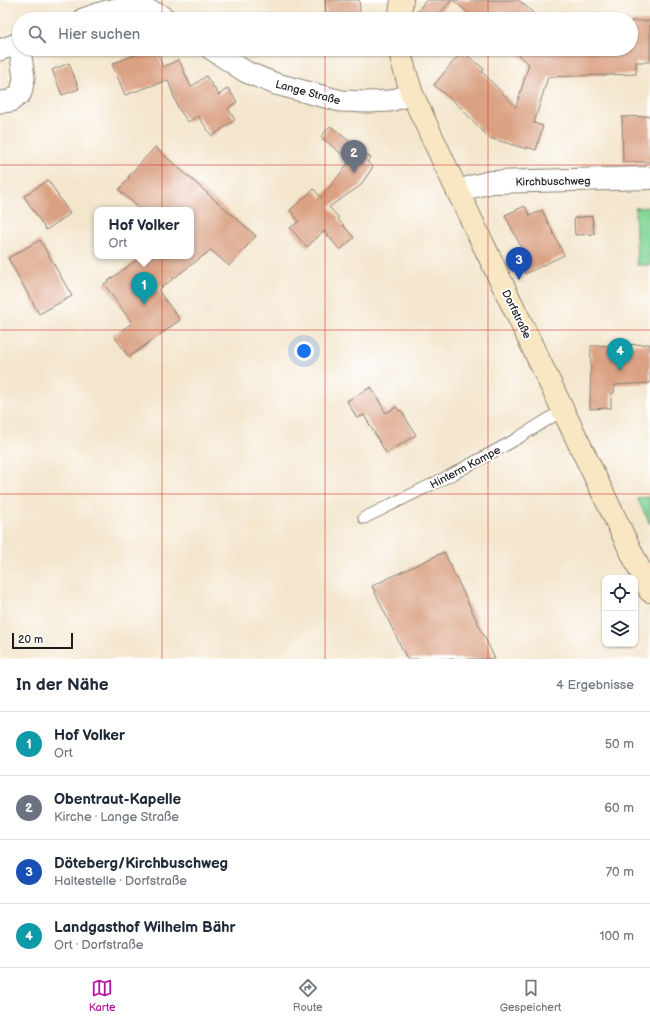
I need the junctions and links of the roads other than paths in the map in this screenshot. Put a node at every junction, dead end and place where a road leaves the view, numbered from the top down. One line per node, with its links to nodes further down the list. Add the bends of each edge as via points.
1 (402, 0): 5 (main road)
2 (130, 3): 3 (street); 4 (street)
3 (105, 12)
4 (151, 12)
5 (400, 12)
6 (12, 46): 7 (street)
7 (0, 50)
8 (21, 56): 12 (street, via 24,78 21,93 11,101)
9 (222, 56): 11 (street, Lange Straße, via 246,72 276,84 341,101 390,101)
10 (401, 56): 11 (main road, Dorfstraße)
11 (412, 94): 14 (main road, Dorfstraße)
12 (0, 102)
13 (650, 178): 14 (street, Kirchbuschweg, via 490,182)
14 (458, 192): 15 (main road, Dorfstraße)
15 (562, 410): 16 (lane, Hinterm Kampe, via 453,474); 17 (main road, Dorfstraße)
16 (364, 518)
17 (650, 591)

